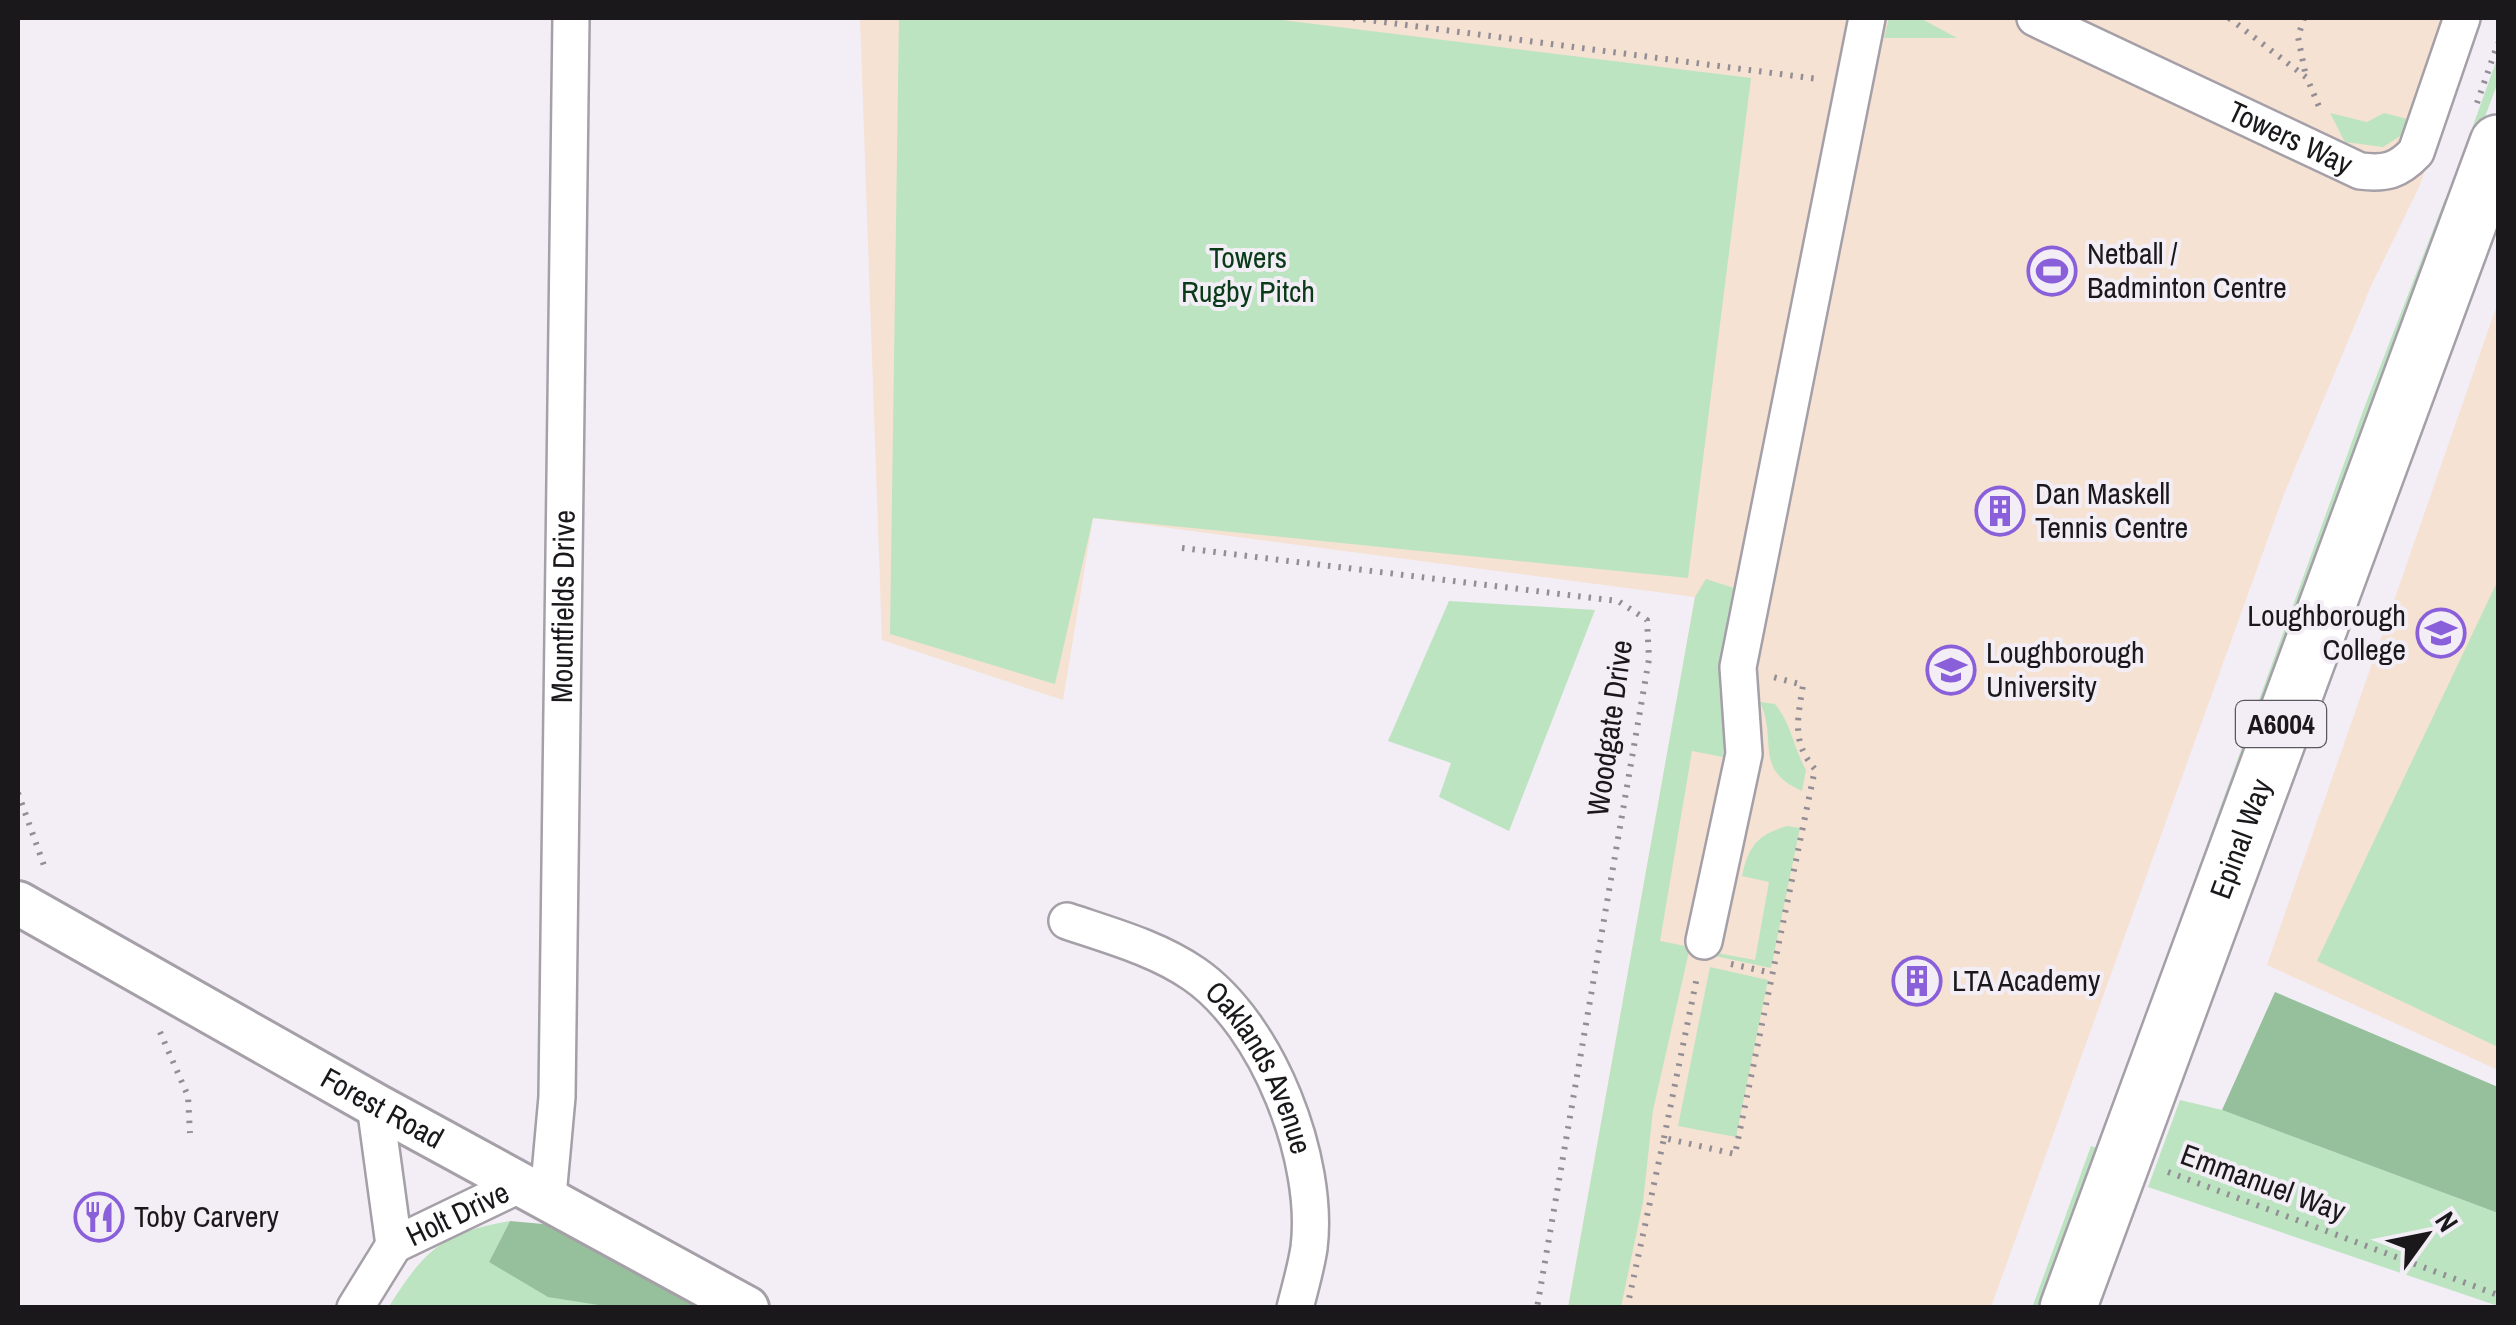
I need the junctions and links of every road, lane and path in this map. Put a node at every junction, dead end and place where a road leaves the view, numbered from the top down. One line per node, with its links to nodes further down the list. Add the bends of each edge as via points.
1 (571, 18): 23 (street, Mountfields Drive, via 557,1097)
2 (1353, 18): 9 (path)
3 (1867, 18): 9 (street)
4 (2035, 18): 7 (street, Towers Way, via 2360,171 2385,174 2416,152)
5 (2230, 18): 8 (path)
6 (2304, 18): 8 (path, via 2298,37)
7 (2462, 18)
8 (2306, 78): 10 (path)
9 (1854, 84): 13 (street)
10 (2322, 112)
11 (2498, 143): 20 (main road, Epinal Way / A6004)
12 (1182, 548): 29 (path, Woodgate Drive, via 1618,601 1646,620 1648,659)
13 (1738, 667): 17 (street, via 1744,754); 22 (path, via 1803,684 1795,733 1814,769 1736,1154)
14 (18, 793): 15 (path, via 46,872)
15 (23, 906): 18 (street, Forest Road)
16 (1067, 922): 28 (street, Oaklands Avenue, via 1144,946 1196,975 1238,1017 1273,1073 1294,1126 1308,1196 1309,1246)
17 (1704, 941): 22 (path)
18 (154, 978): 19 (street, Forest Road); 21 (path, via 151,1012 188,1096)
19 (375, 1105): 23 (street, Forest Road); 24 (street, Holt Drive)
20 (2132, 1126): 25 (path, Emmanuel Way, via 2156,1167); 31 (main road, Epinal Way / A6004)
21 (190, 1133)
22 (1664, 1138): 30 (path)
23 (535, 1190): 24 (street, Holt Drive); 27 (street, Forest Road)
24 (394, 1245): 26 (street, Holt Drive)
25 (2498, 1295)
26 (355, 1308)
27 (747, 1308)
28 (1295, 1308)
29 (1536, 1308)
30 (1627, 1308)
31 (2068, 1308)

